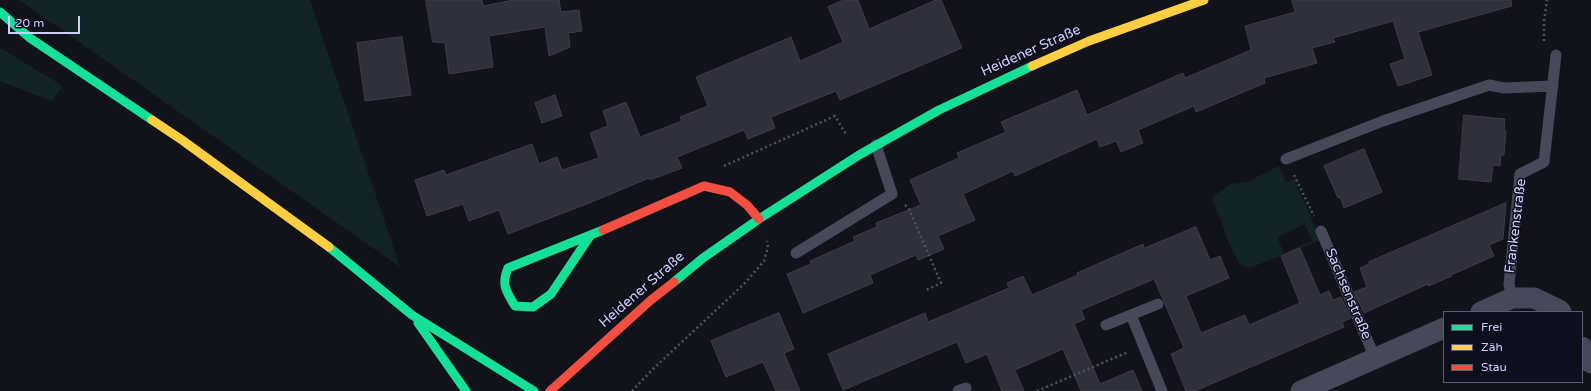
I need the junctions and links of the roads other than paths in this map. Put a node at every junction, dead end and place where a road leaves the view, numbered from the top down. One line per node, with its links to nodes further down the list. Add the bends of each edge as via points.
1 (1204, 0): 7 (main road, Heidener Straße, via 1089,41 1035,64 939,110)
2 (0, 12): 4 (main road)
3 (7, 29): 4 (main road)
4 (30, 38): 17 (main road, via 195,149 328,246)
5 (1556, 55): 6 (lane, Frankenstraße)
6 (1553, 86): 8 (lane, via 1504,88 1489,85 1383,121); 13 (lane, Frankenstraße, via 1544,162 1520,174 1509,284)
7 (876, 145): 9 (main road, Heidener Straße); 12 (lane, via 892,194)
8 (1286, 159)
9 (759, 219): 11 (main road, via 747,205 730,192 704,186); 27 (main road, Heidener Straße, via 703,258 651,300)
10 (1322, 231): 22 (lane, Sachsenstraße)
11 (590, 236): 11 (main road, via 508,268 502,279 505,290 515,306 533,307 551,294)
12 (796, 253)
13 (1512, 298): 15 (street); 16 (street, via 1534,298)
14 (1158, 304): 18 (lane)
15 (1483, 311)
16 (1560, 311)
17 (412, 315): 25 (main road); 26 (main road)
18 (1131, 315): 19 (lane); 28 (lane)
19 (1106, 325)
20 (1443, 328): 22 (street, Sachsenstraße)
21 (1583, 349): 23 (street)
22 (1375, 358): 24 (street, Sachsenstraße)
23 (1591, 363)
24 (1331, 385): 29 (street, Sachsenstraße)
25 (466, 391)
26 (534, 391)
27 (550, 391)
28 (1162, 391)
29 (1301, 391)

